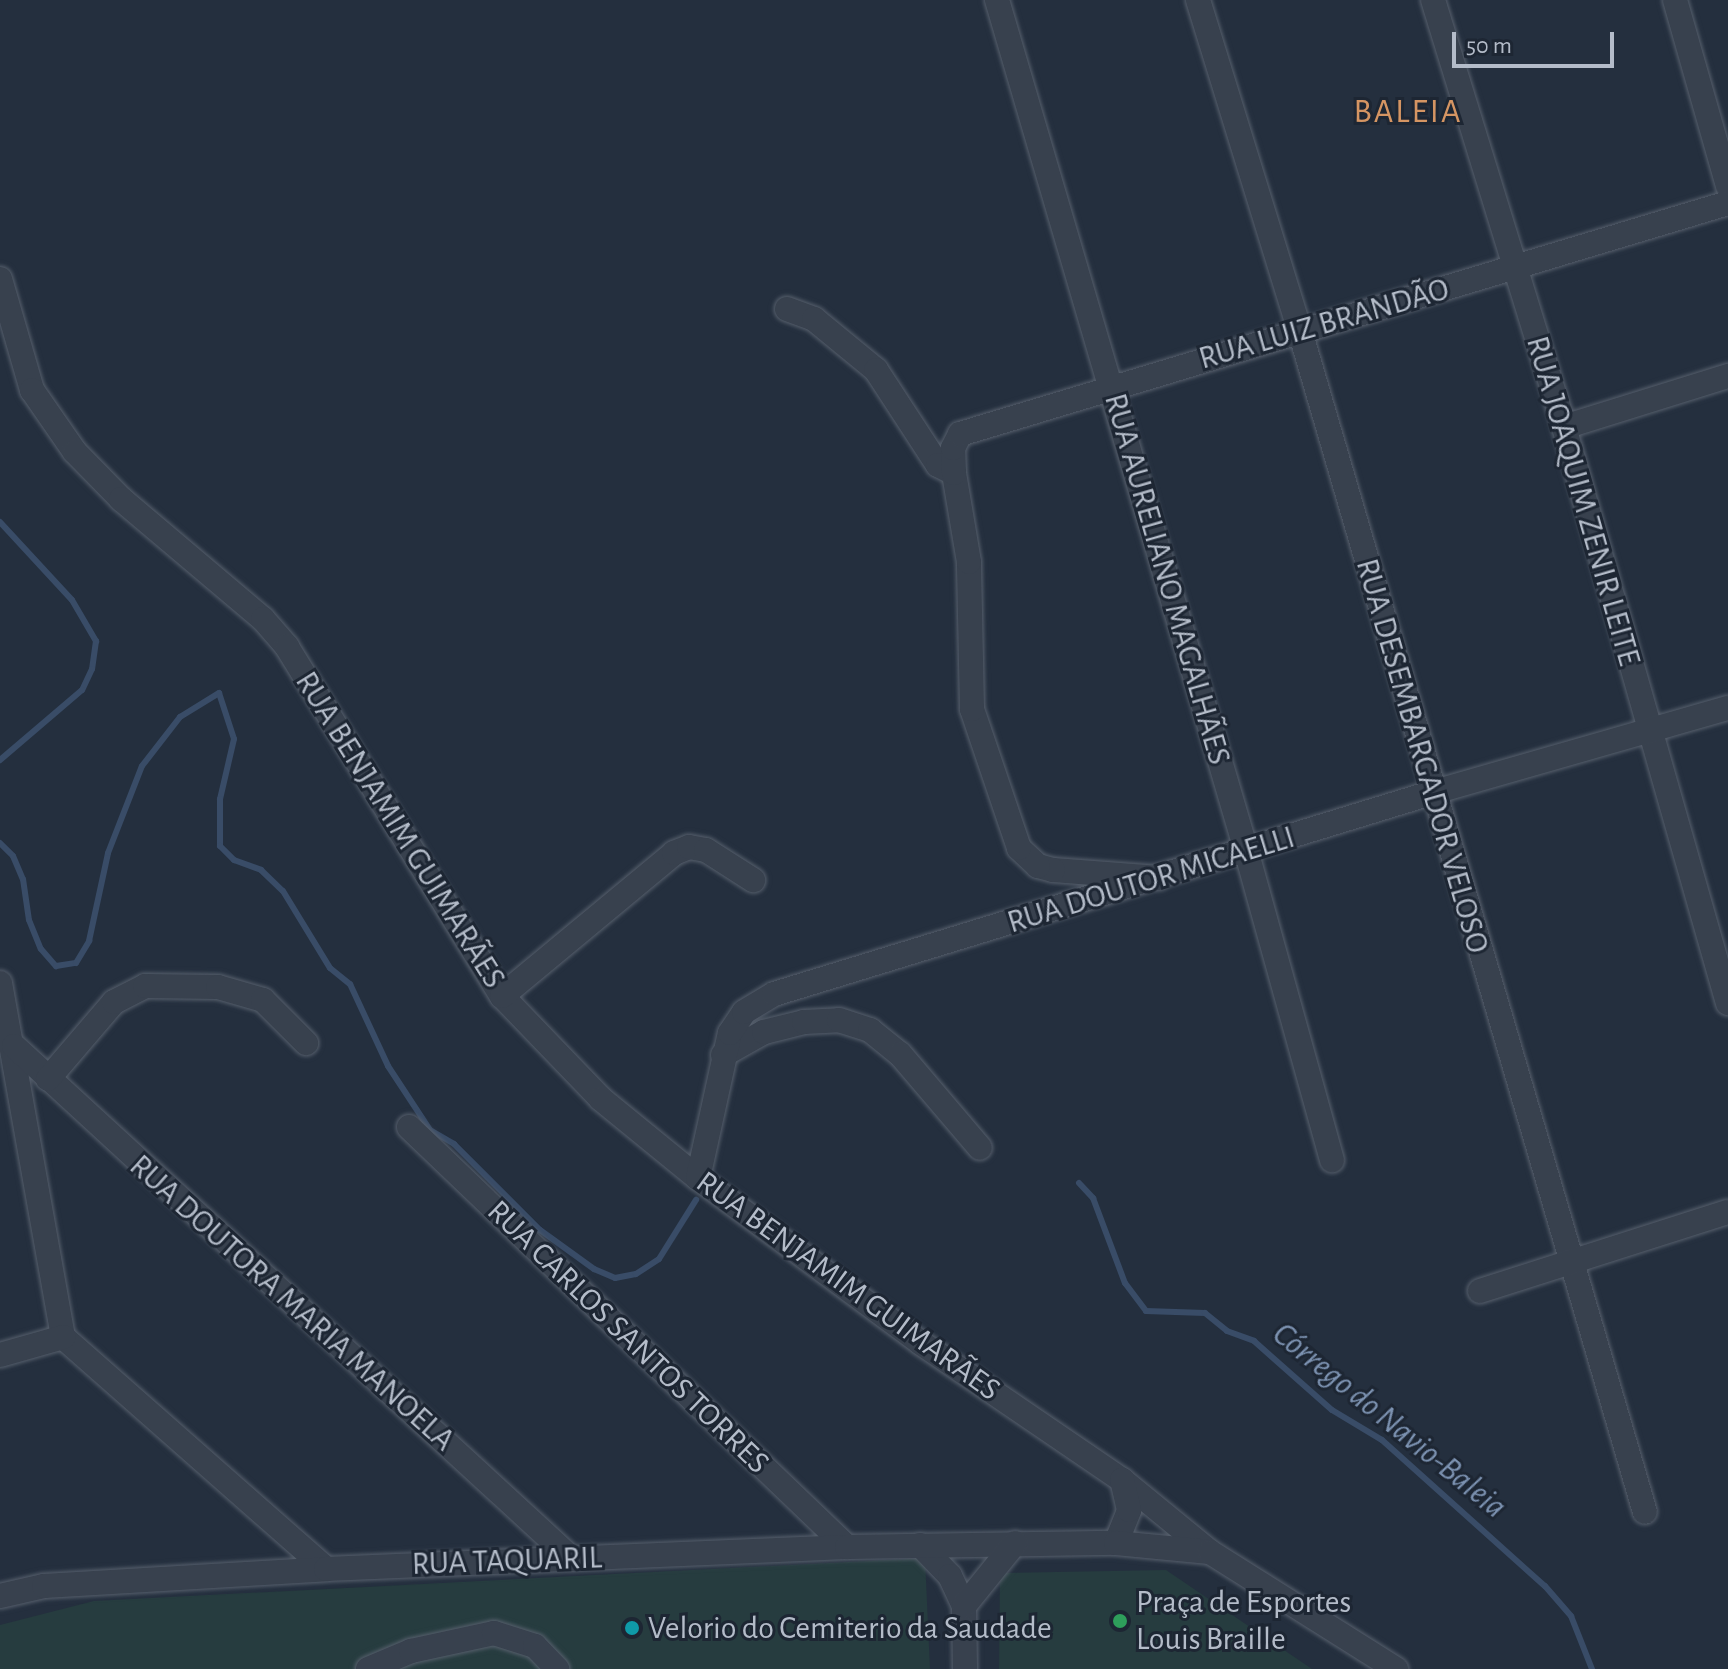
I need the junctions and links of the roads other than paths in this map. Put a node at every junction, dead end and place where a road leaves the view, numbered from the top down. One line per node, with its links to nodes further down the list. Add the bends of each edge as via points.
1 (997, 0): 12 (street, RUA AURELIANO MAGALHÃES)
2 (1198, 0): 10 (street, RUA DESEMBARGADOR VELOSO)
3 (1433, 0): 7 (street, RUA JOAQUIM ZENIR LEITE)
4 (1675, 0): 5 (street)
5 (1728, 186)
6 (1728, 203): 7 (street, RUA LUIZ BRANDÃO)
7 (1516, 268): 10 (street, RUA LUIZ BRANDÃO); 13 (street, RUA JOAQUIM ZENIR LEITE)
8 (0, 279): 22 (street, RUA BENJAMIM GUIMARÃES, via 32,390 75,452 121,499 263,619 287,647)
9 (787, 309): 14 (street, via 814,319 876,370 938,465)
10 (1300, 331): 12 (street, RUA LUIZ BRANDÃO); 17 (street, RUA DESEMBARGADOR VELOSO)
11 (1728, 376): 13 (street)
12 (1111, 387): 14 (street, RUA LUIZ BRANDÃO, via 970,427 953,448); 18 (street, RUA AURELIANO MAGALHÃES)
13 (1564, 427): 16 (street, RUA JOAQUIM ZENIR LEITE)
14 (954, 473): 19 (street, via 969,562 972,709 1019,848 1038,866 1053,870)
15 (1728, 708): 16 (street, RUA DOUTOR MICAELLI)
16 (1647, 732): 17 (street, RUA DOUTOR MICAELLI); 23 (street, RUA JOAQUIM ZENIR LEITE)
17 (1431, 793): 18 (street, RUA DOUTOR MICAELLI); 33 (street, RUA DESEMBARGADOR VELOSO)
18 (1246, 850): 19 (street, RUA DOUTOR MICAELLI); 30 (street, RUA AURELIANO MAGALHÃES)
19 (1159, 878): 26 (street, RUA DOUTOR MICAELLI, via 774,994 744,1012)
20 (753, 880): 22 (street, via 706,850 689,847 674,853)
21 (0, 983): 25 (street)
22 (502, 996): 31 (street, RUA BENJAMIM GUIMARÃES, via 601,1099)
23 (1728, 1003)
24 (306, 1043): 27 (street, via 263,1000 218,987 145,986 114,1002)
25 (14, 1046): 27 (street, RUA DOUTORA MARIA MANOELA); 35 (street)
26 (723, 1055): 29 (street, via 764,1032 804,1022 839,1020 870,1030 900,1054); 31 (street, RUA DOUTOR MICAELLI)
27 (48, 1079): 44 (street, RUA DOUTORA MARIA MANOELA)
28 (409, 1127): 42 (street, RUA CARLOS SANTOS TORRES)
29 (980, 1148)
30 (1332, 1160)
31 (698, 1178): 37 (street, RUA BENJAMIM GUIMARÃES, via 921,1343)
32 (1728, 1212): 33 (street)
33 (1567, 1261): 34 (street); 38 (street, RUA DESEMBARGADOR VELOSO)
34 (1480, 1291)
35 (63, 1337): 36 (street); 45 (street)
36 (0, 1355)
37 (1122, 1480): 40 (street, via 1129,1510); 43 (street, RUA BENJAMIM GUIMARÃES)
38 (1645, 1512)
39 (1015, 1543): 40 (street, RUA TAQUARIL); 41 (street, RUA TAQUARIL); 47 (street)
40 (1116, 1543): 43 (street, RUA TAQUARIL)
41 (920, 1545): 42 (street, RUA TAQUARIL); 47 (street, via 950,1576)
42 (847, 1547): 44 (street, RUA TAQUARIL)
43 (1210, 1552): 51 (street, RUA BENJAMIM GUIMARÃES)
44 (572, 1559): 45 (street, RUA TAQUARIL)
45 (326, 1569): 46 (street, RUA TAQUARIL, via 44,1586)
46 (0, 1596)
47 (964, 1606): 50 (street)
48 (368, 1669): 49 (street, via 411,1651 494,1633 535,1646)
49 (557, 1669)
50 (965, 1669)
51 (1396, 1669)

